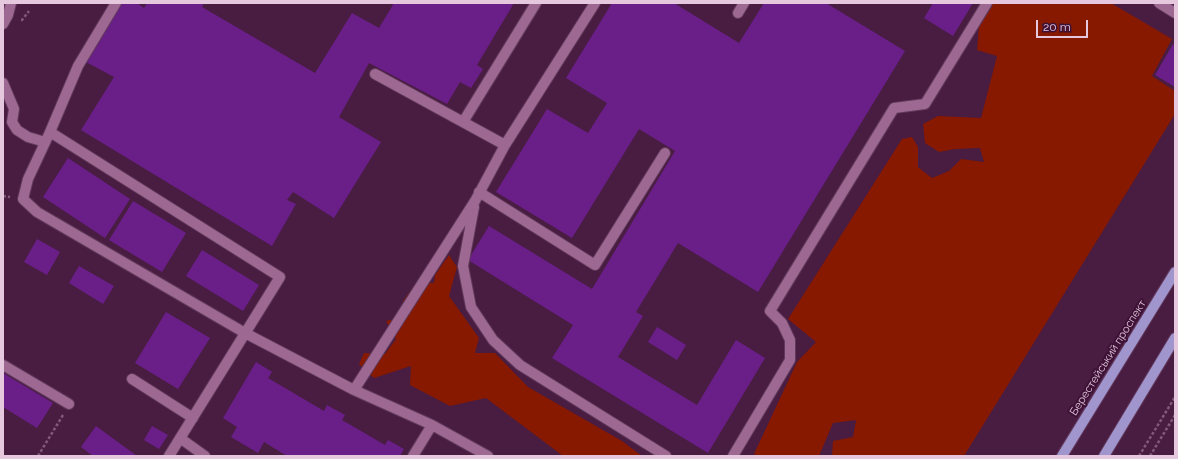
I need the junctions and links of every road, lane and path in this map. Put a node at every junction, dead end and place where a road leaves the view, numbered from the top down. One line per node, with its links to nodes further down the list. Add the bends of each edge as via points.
1 (11, 3): 10 (lane)
2 (116, 3): 15 (lane, via 78,66)
3 (536, 3): 14 (lane)
4 (595, 3): 17 (lane)
5 (744, 3): 9 (lane)
6 (987, 3): 38 (lane, via 925,104 894,108 770,311 782,323 790,340 790,360)
7 (1159, 3): 8 (lane)
8 (1175, 13)
9 (738, 14)
10 (3, 24)
11 (375, 74): 14 (lane)
12 (3, 83): 13 (lane, via 14,109)
13 (8, 121): 16 (lane, via 28,137)
14 (463, 122): 17 (lane)
15 (50, 132): 16 (lane); 21 (lane, via 280,277)
16 (45, 142): 21 (lane, via 22,199 37,212)
17 (505, 145): 19 (lane)
18 (665, 153): 19 (lane, via 595,265)
19 (477, 197): 25 (lane); 37 (lane, via 463,266 471,307 493,340 520,365)
20 (1175, 272): 39 (main road, Берестейський проспект)
21 (245, 333): 25 (lane); 29 (lane)
22 (1175, 338): 40 (main road)
23 (3, 365): 27 (lane)
24 (132, 379): 29 (lane)
25 (354, 390): 30 (lane)
26 (1175, 397): 41 (path)
27 (69, 404): 32 (path)
28 (1175, 415): 42 (path)
29 (193, 418): 31 (lane)
30 (432, 425): 35 (lane); 36 (lane)
31 (180, 438): 33 (lane); 34 (lane)
32 (38, 456)
33 (169, 456)
34 (205, 456)
35 (413, 456)
36 (488, 456)
37 (666, 456)
38 (732, 456)
39 (1062, 456)
40 (1104, 456)
41 (1139, 456)
42 (1150, 456)

